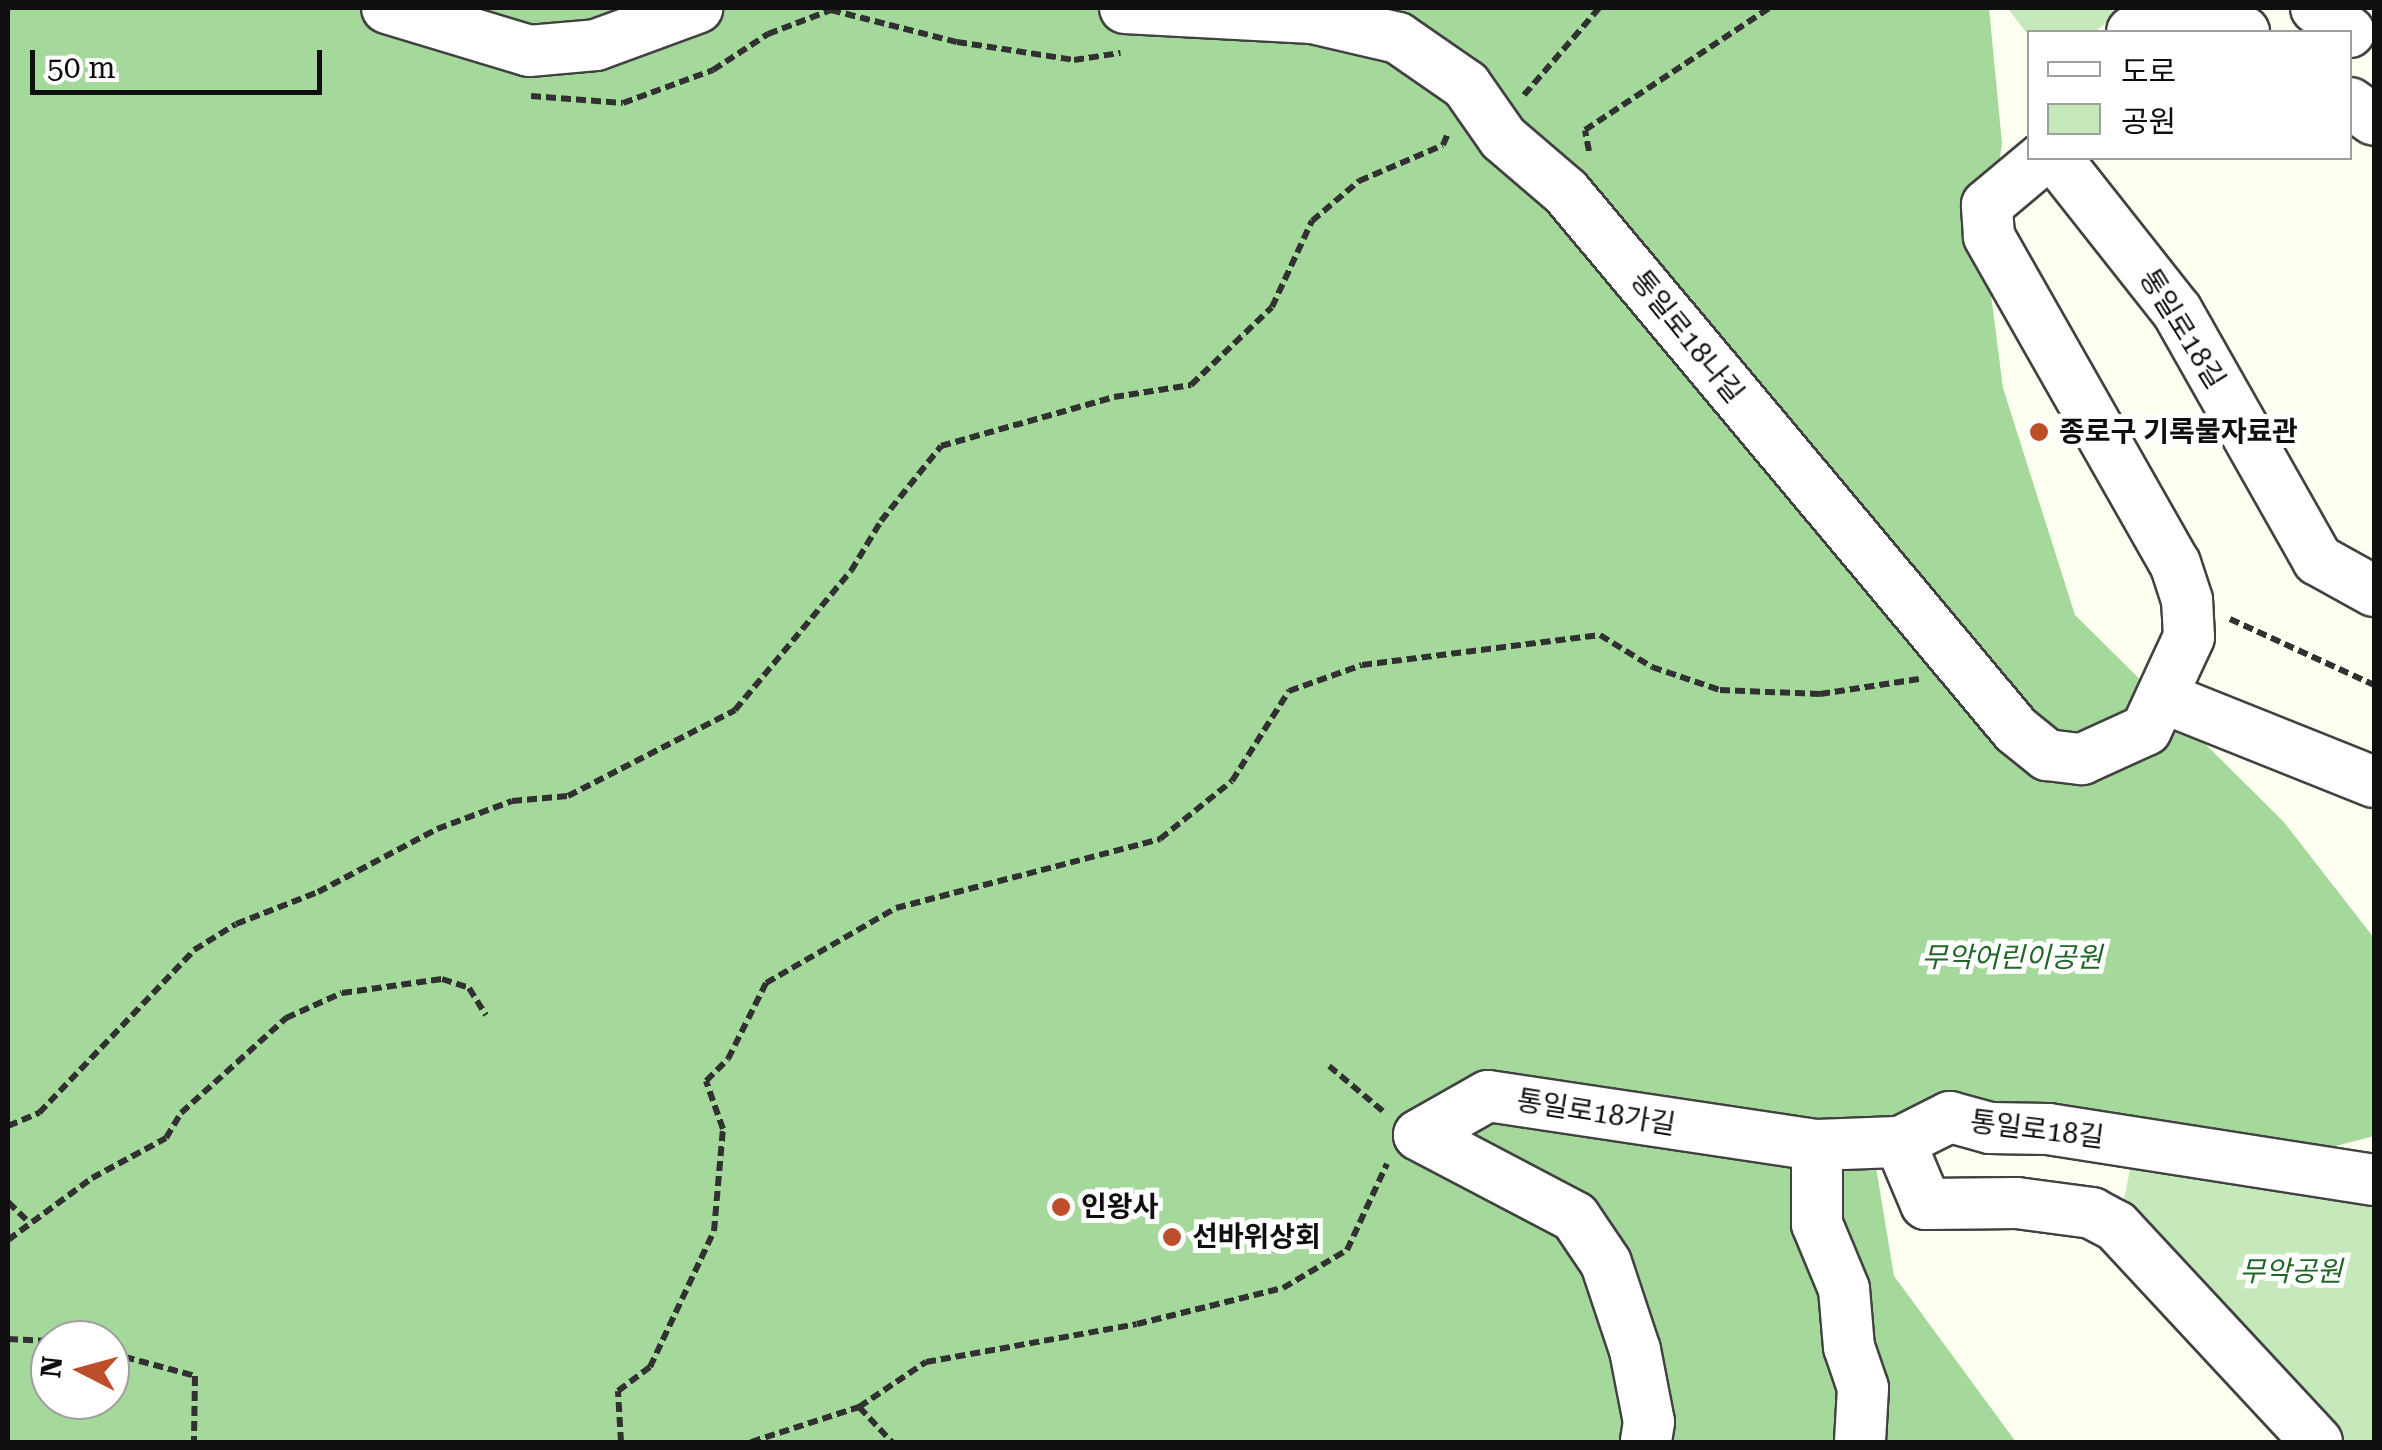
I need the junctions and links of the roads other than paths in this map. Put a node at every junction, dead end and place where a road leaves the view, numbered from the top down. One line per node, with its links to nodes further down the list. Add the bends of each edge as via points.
1 (387, 8): 2 (street, via 530,51 596,45)
2 (697, 8)
3 (2167, 8): 6 (street)
4 (2316, 8): 9 (street)
5 (1127, 30): 17 (street, 통일로18나길, via 1312,18 1398,38 1477,102 1566,192 2016,730 2047,755 2082,759 2146,730)
6 (2135, 30)
7 (2205, 30): 8 (street, via 2224,19)
8 (2241, 30)
9 (2345, 30)
10 (2352, 35): 11 (street)
11 (2374, 51)
12 (2352, 104): 13 (street)
13 (2374, 120)
14 (2041, 160): 17 (street, 통일로18나길, via 1987,206 1989,236 2175,564 2190,637)
15 (2058, 160): 16 (street, 통일로18길, via 2177,310 2318,560)
16 (2374, 591)
17 (2164, 698): 18 (street)
18 (2374, 782)
19 (1900, 1142): 20 (street, 통일로18가길); 21 (street, 통일로18길, via 1950,1117 1990,1128 2048,1129); 24 (street, via 1926,1204 2017,1202 2092,1213 2116,1226)
20 (1818, 1145): 22 (street, 통일로18가길, via 1488,1096 1419,1135 1576,1218 1606,1263 1634,1350 1649,1422); 23 (street, via 1817,1224 1844,1289 1849,1348 1863,1388)
21 (2374, 1180)
22 (1646, 1442)
23 (1860, 1442)
24 (2317, 1442)

